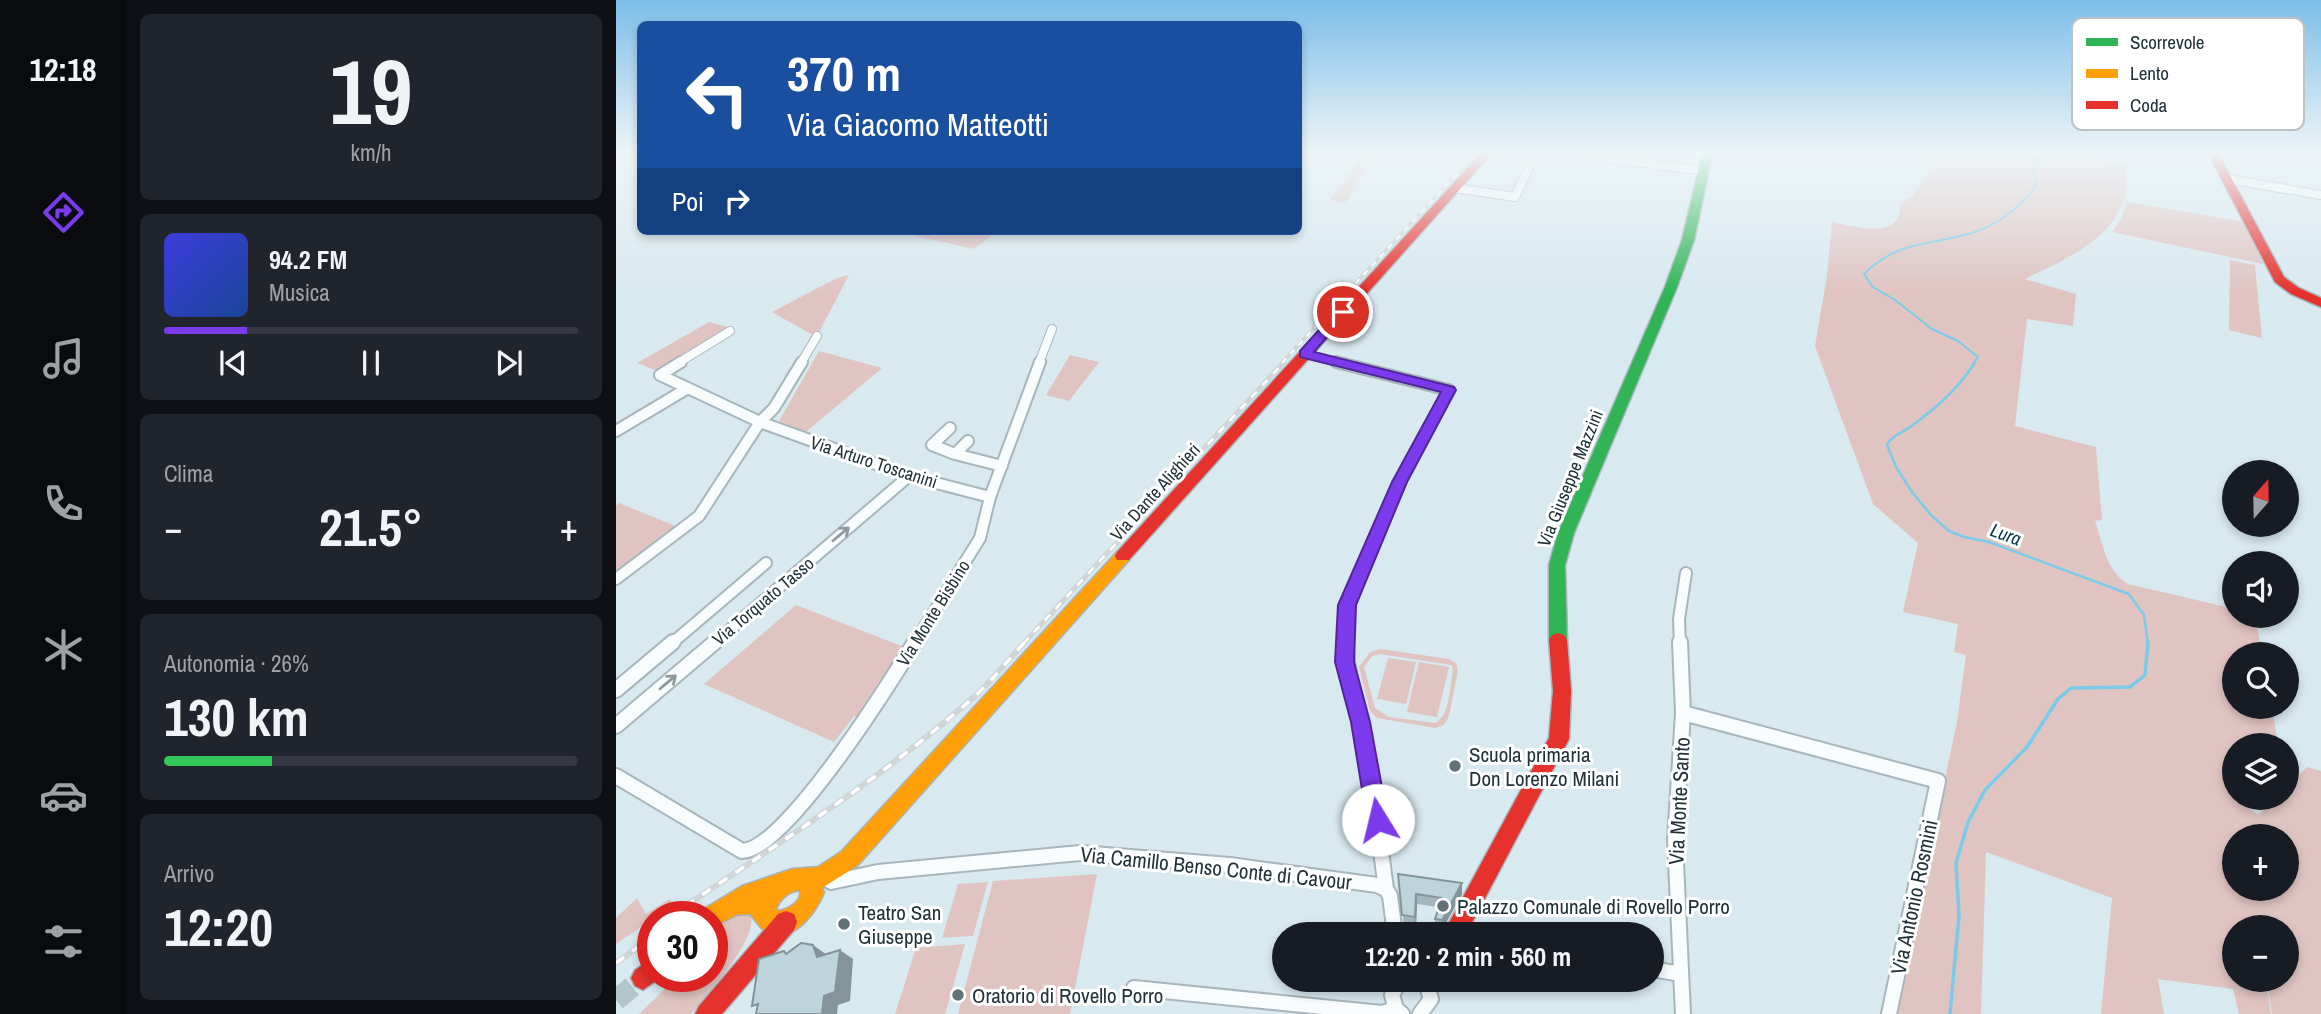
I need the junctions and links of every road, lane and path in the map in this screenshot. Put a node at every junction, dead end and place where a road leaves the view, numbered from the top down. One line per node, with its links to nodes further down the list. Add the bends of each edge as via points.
1 (1446, 198): 8 (street, Via Dante Alighieri)
2 (1698, 198): 38 (street, Via Giuseppe Mazzini, via 1671,287 1558,561 1559,739)
3 (2238, 198): 4 (street, via 2277,276)
4 (2321, 303)
5 (1052, 329): 15 (street, Via Monte Bisbino)
6 (730, 331): 9 (street, Via Arturo Toscanini, via 660,375)
7 (817, 336): 10 (street, via 774,408)
8 (1305, 354): 26 (street, Via Dante Alighieri); 32 (street, via 1449,390 1400,482 1347,605 1345,662 1375,797)
9 (688, 388): 10 (street, Via Arturo Toscanini); 12 (street)
10 (760, 422): 16 (street, Via Arturo Toscanini); 20 (street, via 699,516)
11 (950, 428): 14 (street, via 932,445)
12 (616, 431)
13 (968, 441): 14 (street)
14 (955, 454): 15 (street)
15 (1002, 466): 17 (street, Via Monte Bisbino)
16 (909, 476): 17 (street, Via Arturo Toscanini); 23 (street, Via Torquato Tasso, one-way to 16)
17 (990, 497): 24 (street, Via Monte Bisbino, via 980,538 883,693 796,812 757,846 742,851)
18 (766, 563): 21 (street)
19 (1686, 573): 22 (street, Via Monte Santo, via 1679,620)
20 (616, 579)
21 (616, 690)
22 (1683, 713): 25 (street, Via Monte Santo); 40 (street, Via Monte Santo, via 1675,840)
23 (616, 726)
24 (616, 776)
25 (1938, 781): 49 (street, Via Antonio Rosmini)
26 (863, 843): 27 (street, Via Dante Alighieri); 28 (street, via 858,857)
27 (845, 863): 28 (street, Via Camillo Benso Conte di Cavour); 29 (street, Via Dante Alighieri, via 820,879); 30 (street, Via Dante Alighieri)
28 (872, 870): 30 (street, Via Camillo Benso Conte di Cavour); 32 (street, Via Camillo Benso Conte di Cavour, via 1080,853 1292,872)
29 (807, 881): 31 (street, via 796,879); 33 (street, via 813,892)
30 (831, 882): 33 (street, Via Dante Alighieri)
31 (781, 885): 34 (street); 35 (street, via 768,898)
32 (1386, 889): 37 (street)
33 (809, 902): 36 (street)
34 (729, 906): 35 (street, via 756,903)
35 (765, 914): 36 (street, via 771,922); 44 (street, via 753,948)
36 (786, 922): 44 (street)
37 (1393, 922)
38 (1460, 922)
39 (1664, 971): 40 (street)
40 (1681, 974): 48 (street, Via Monte Santo)
41 (1134, 988): 45 (street)
42 (1394, 992): 45 (street)
43 (1429, 992): 47 (street, via 1431,999)
44 (722, 997): 46 (street)
45 (1399, 1011)
46 (707, 1014)
47 (1420, 1014)
48 (1683, 1014)
49 (1889, 1014)

